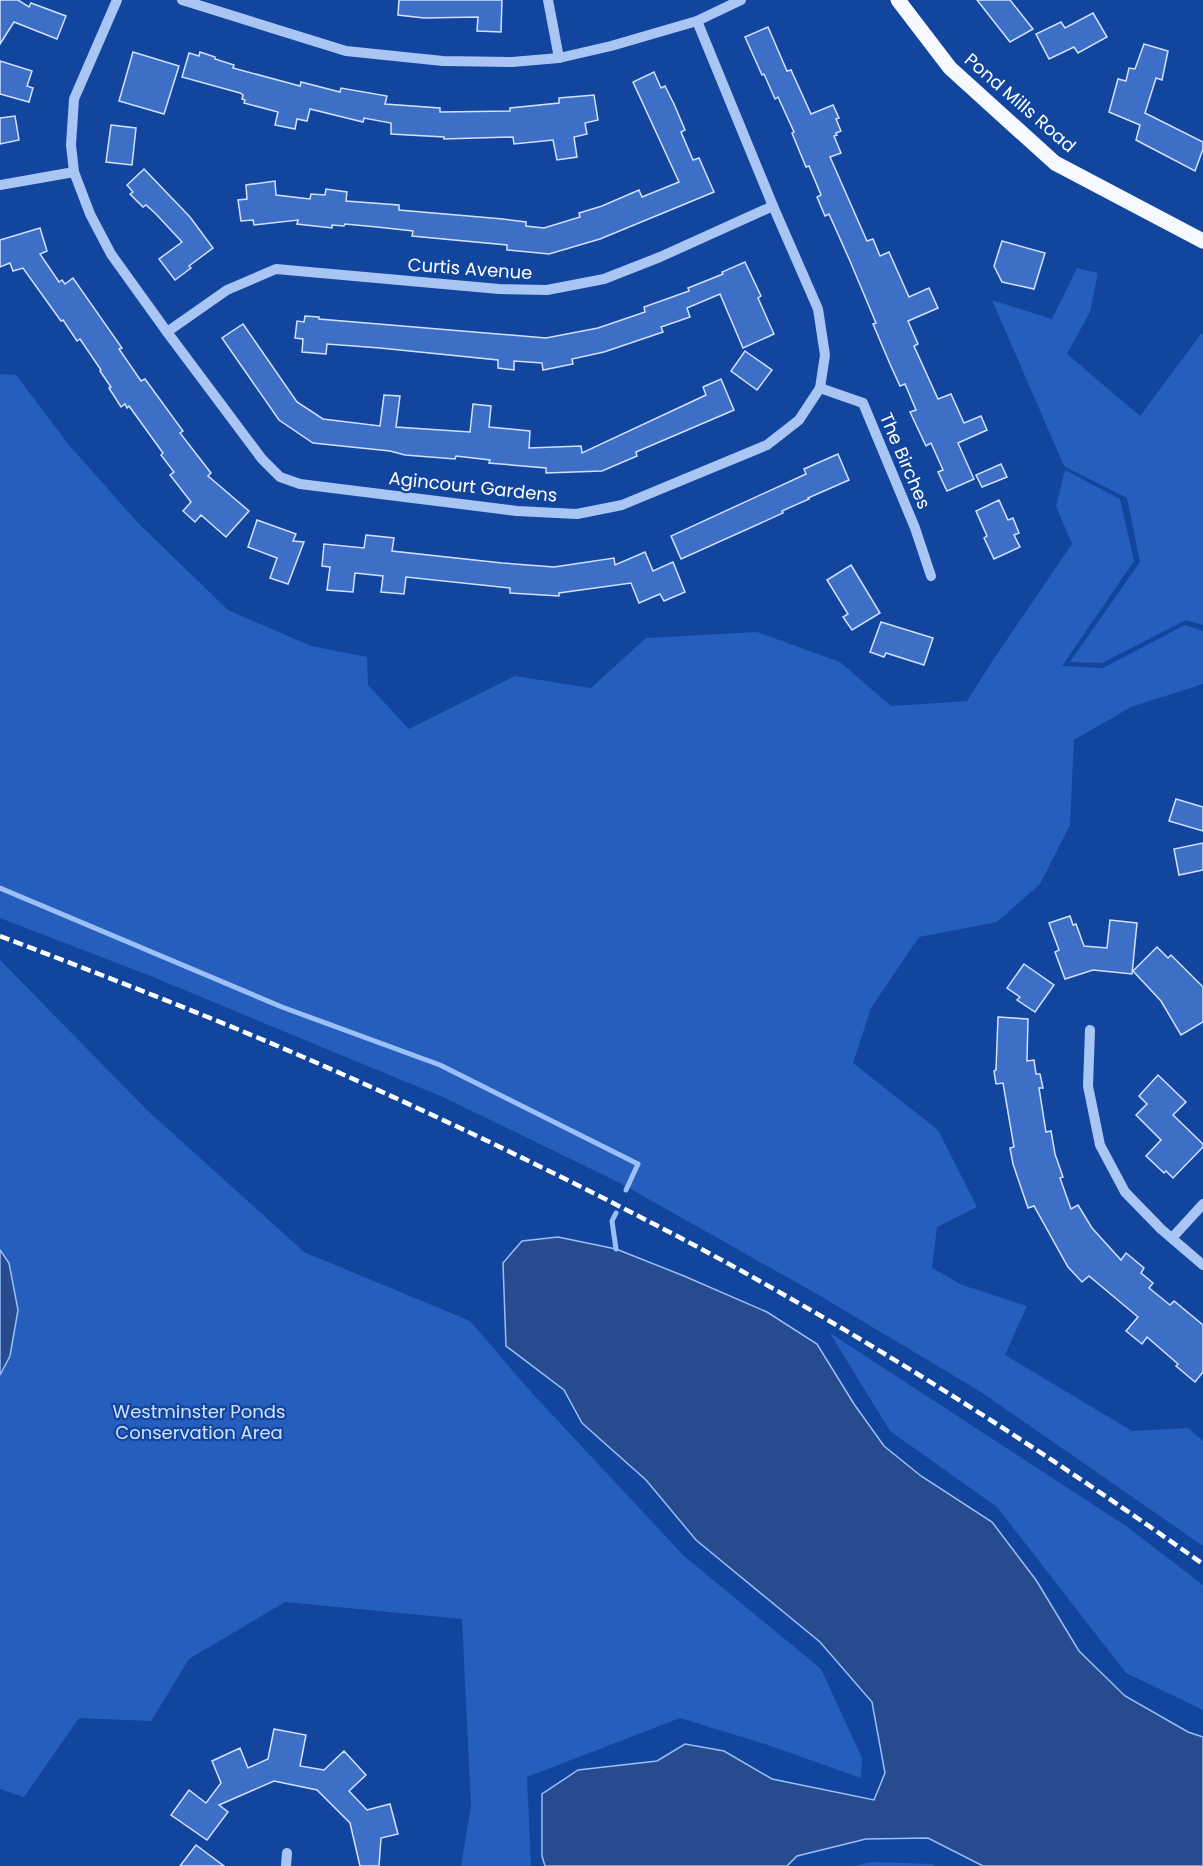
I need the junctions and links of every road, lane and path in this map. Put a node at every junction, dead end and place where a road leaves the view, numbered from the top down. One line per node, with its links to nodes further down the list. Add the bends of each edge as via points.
1 (117, 0): 8 (street, Agincourt Gardens, via 74,99)
2 (182, 0): 7 (street, via 346,51 443,61)
3 (548, 0): 7 (street)
4 (741, 0): 6 (street)
5 (897, 0): 11 (main road, Pond Mills Road, via 950,68 1055,163)
6 (697, 21): 7 (street); 10 (street, Agincourt Gardens)
7 (559, 58)
8 (74, 172): 9 (street); 12 (street, Agincourt Gardens, via 111,254)
9 (0, 185)
10 (773, 207): 12 (street, Curtis Avenue, via 604,279 547,290 276,269 227,290); 13 (street, Agincourt Gardens, via 818,309 825,355)
11 (1203, 241)
12 (167, 332): 13 (street, Agincourt Gardens, via 262,459 280,477 300,484 517,511 577,514 622,505 767,445 799,420)
13 (820, 388): 14 (street, The Birches, via 863,403)
14 (931, 576)
15 (1089, 1030): 17 (street, via 1088,1086 1100,1145 1125,1192)
16 (1203, 1204): 17 (street)
17 (1172, 1238): 18 (street)
18 (1203, 1265)
19 (287, 1853): 20 (street)
20 (286, 1866)

